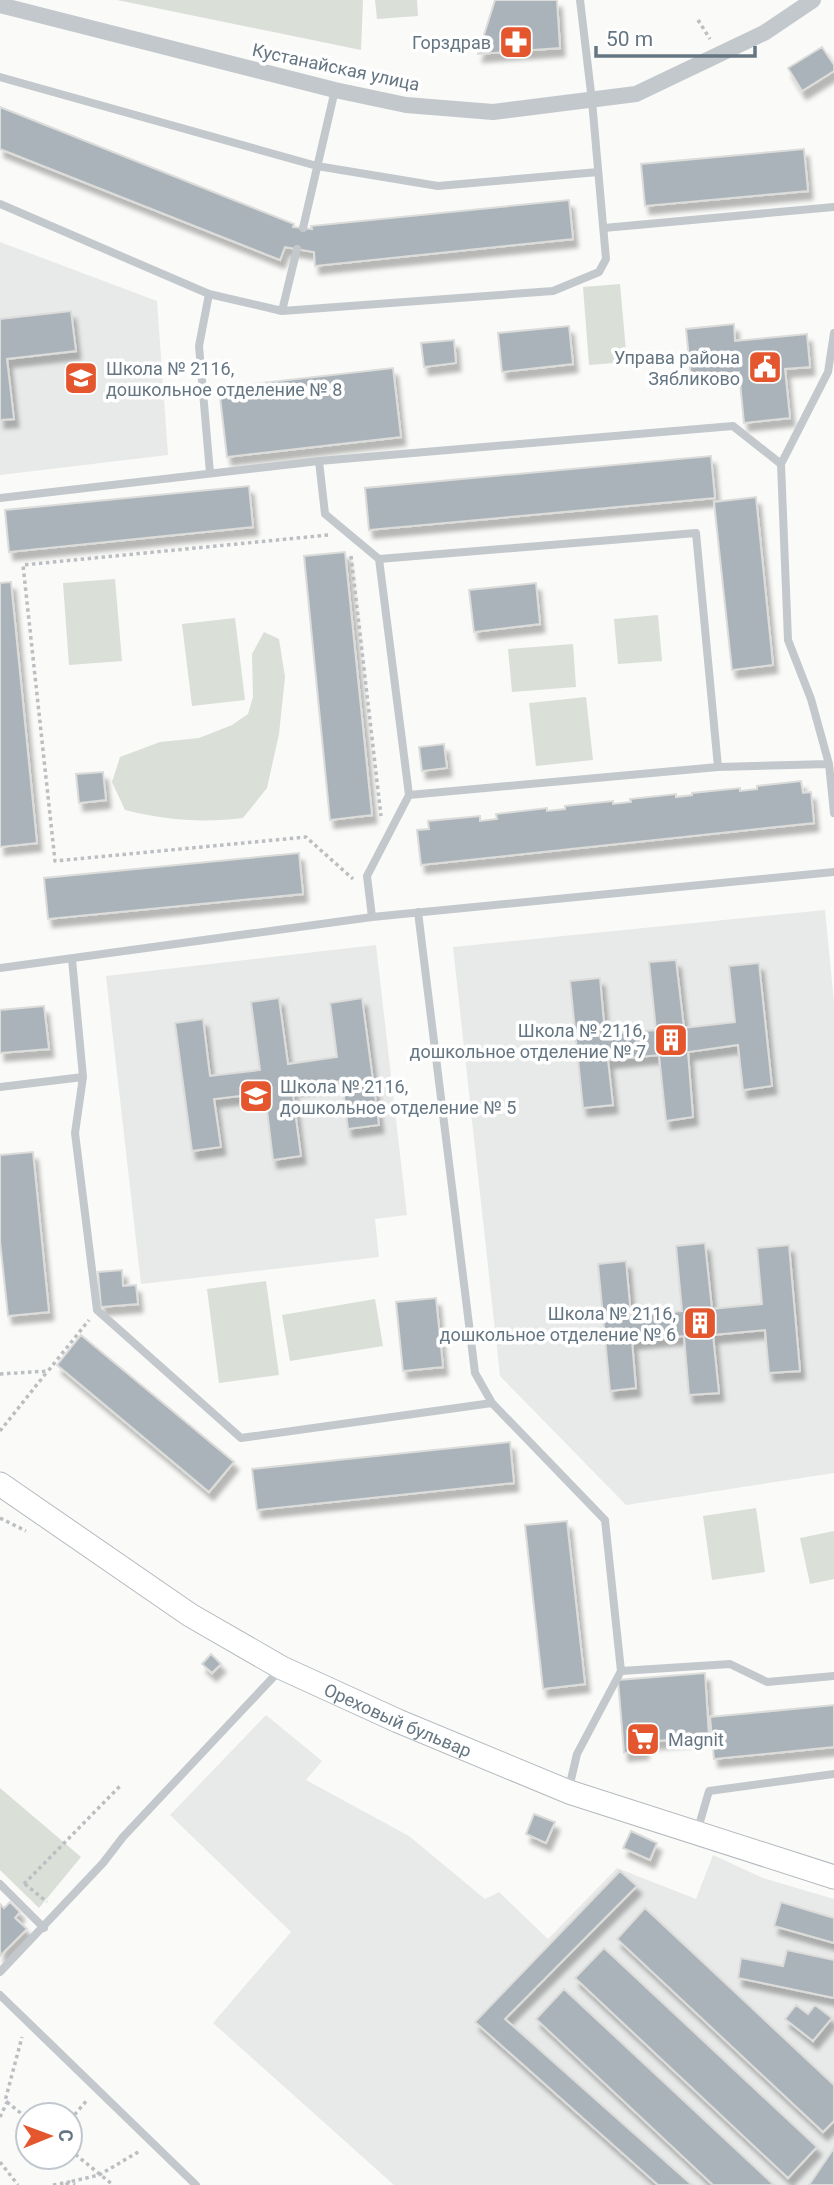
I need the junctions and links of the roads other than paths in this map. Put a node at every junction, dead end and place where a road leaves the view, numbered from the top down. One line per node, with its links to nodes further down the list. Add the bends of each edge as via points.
1 (580, 0): 6 (lane)
2 (813, 0): 6 (street, Кустанайская улица, via 764,33 636,94)
3 (0, 5): 5 (street, Кустанайская улица)
4 (0, 77): 7 (lane)
5 (335, 90): 6 (street, Кустанайская улица, via 406,105 493,112); 7 (lane)
6 (592, 101): 8 (lane)
7 (317, 166): 8 (lane, via 438,186); 11 (lane)
8 (598, 172): 12 (lane)
9 (0, 204): 14 (lane)
10 (834, 207): 12 (lane)
11 (303, 228)
12 (604, 228): 15 (lane, via 606,259 599,272 553,291)
13 (297, 249): 15 (lane)
14 (209, 294): 15 (lane); 19 (lane, via 199,346)
15 (282, 311)
16 (834, 333): 18 (lane, via 828,372)
17 (319, 461): 18 (lane, via 733,426); 19 (lane); 21 (lane, via 325,514)
18 (781, 464): 22 (lane, via 788,640)
19 (210, 473): 20 (lane)
20 (0, 498)
21 (379, 559): 23 (lane, via 696,534); 24 (lane)
22 (829, 764): 23 (lane); 25 (lane)
23 (718, 767): 24 (lane)
24 (409, 795): 28 (lane, via 367,876)
25 (834, 813)
26 (834, 872): 27 (lane)
27 (418, 912): 28 (lane); 33 (lane, via 475,1373)
28 (372, 917): 29 (lane)
29 (72, 959): 30 (lane); 31 (lane)
30 (0, 968)
31 (83, 1077): 32 (lane); 33 (lane, via 75,1133 97,1310 241,1438)
32 (0, 1087)
33 (492, 1403): 36 (lane, via 605,1520)
34 (0, 1483): 35 (street, Ореховый бульвар, via 190,1615)
35 (282, 1668): 39 (street, Ореховый бульвар); 43 (lane)
36 (621, 1671): 37 (lane, via 730,1664 767,1682); 39 (lane, via 576,1754)
37 (834, 1676)
38 (834, 1774): 40 (lane, via 709,1791)
39 (569, 1792): 40 (street, Ореховый бульвар)
40 (697, 1833): 41 (street, Ореховый бульвар)
41 (834, 1877)
42 (0, 1884): 43 (lane)
43 (44, 1928): 44 (lane)
44 (0, 1972)
45 (0, 1995): 46 (lane)
46 (196, 2185)

